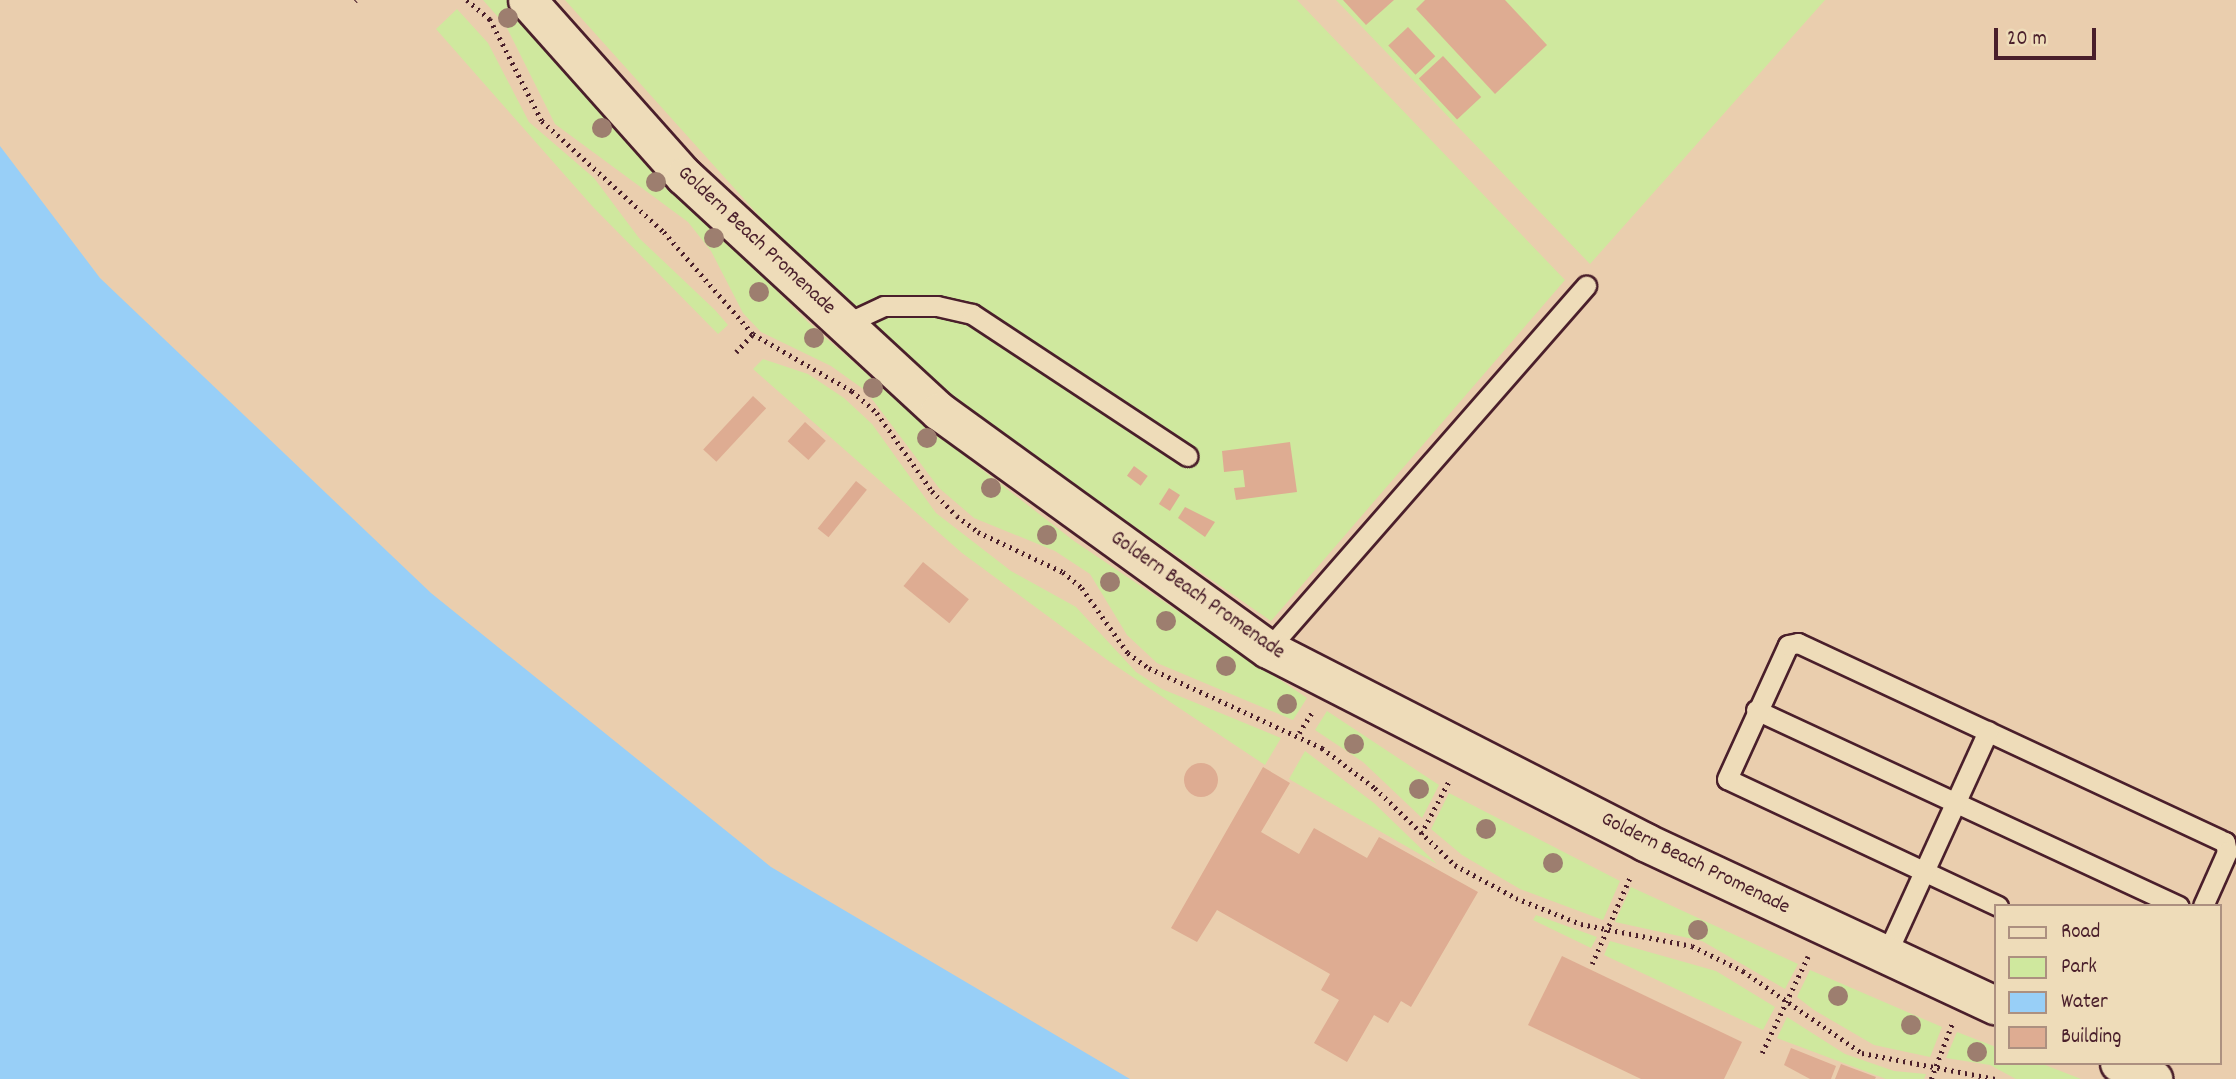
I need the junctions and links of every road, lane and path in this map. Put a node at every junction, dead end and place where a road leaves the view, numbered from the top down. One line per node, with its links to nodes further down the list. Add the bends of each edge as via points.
1 (527, 0): 3 (street, Goldern Beach Promenade, via 684,176)
2 (1586, 286): 7 (lane)
3 (845, 324): 6 (lane, via 884,306 937,306 972,314); 7 (street, Goldern Beach Promenade, via 939,411)
4 (753, 334): 5 (path)
5 (736, 352)
6 (1187, 456)
7 (1268, 649): 10 (street, Goldern Beach Promenade)
8 (1756, 710): 9 (lane, via 1785,648 1795,643); 11 (lane); 14 (lane, via 1727,779)
9 (1989, 731): 11 (lane); 17 (lane, via 2225,842 2227,852)
10 (1466, 750): 12 (path); 13 (street, Goldern Beach Promenade)
11 (1955, 802): 14 (lane); 16 (lane)
12 (1420, 834)
13 (1645, 842): 18 (street, Goldern Beach Promenade); 20 (path)
14 (1923, 871): 15 (lane); 19 (lane)
15 (1994, 904)
16 (2175, 904)
17 (2204, 904)
18 (1822, 926): 19 (street, Goldern Beach Promenade); 22 (path)
19 (1886, 955): 21 (street, Goldern Beach Promenade)
20 (1592, 964)
21 (1980, 999): 23 (path)
22 (1762, 1053)
23 (1931, 1079)

